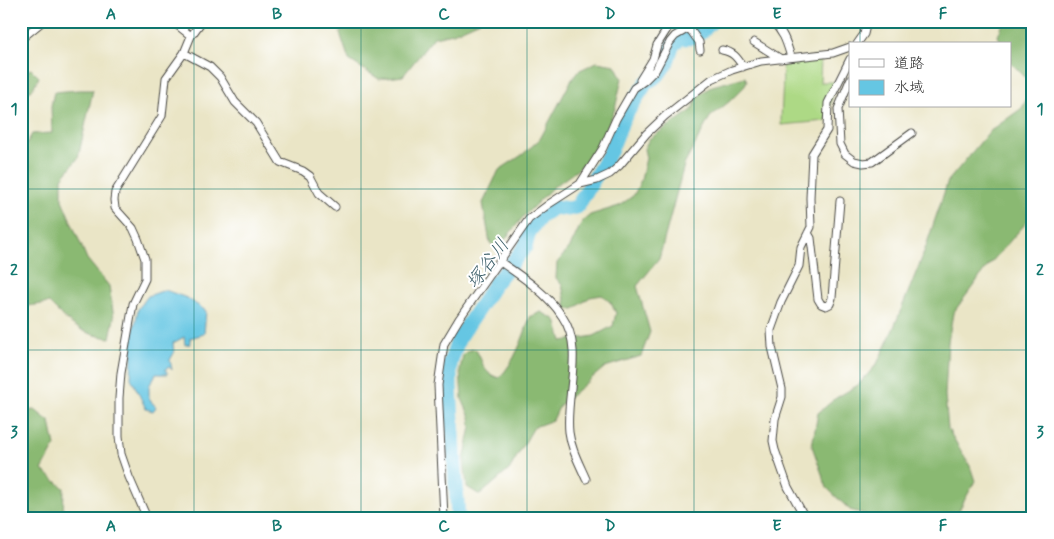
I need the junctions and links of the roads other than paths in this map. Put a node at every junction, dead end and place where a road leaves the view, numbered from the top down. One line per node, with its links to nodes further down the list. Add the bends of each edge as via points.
1 (43, 21): 12 (street)
2 (141, 21): 3 (street)
3 (151, 21)
4 (172, 21): 11 (street)
5 (202, 21): 11 (street)
6 (701, 21): 10 (street)
7 (772, 21): 19 (street, via 786,39)
8 (867, 21): 14 (street)
9 (669, 26): 24 (street)
10 (693, 33): 16 (street); 24 (street, via 675,36 656,68)
11 (191, 36): 18 (street)
12 (21, 40)
13 (754, 42): 20 (street)
14 (858, 42)
15 (849, 47): 19 (street, via 833,53)
16 (700, 50)
17 (722, 50): 22 (street, via 736,56)
18 (184, 52): 28 (street, via 210,67 220,77 235,102 267,138 280,162 310,176 319,193); 32 (street, via 166,78 162,116 115,192 114,200 115,208 138,238 144,259 145,279 133,304 122,364 119,436 121,454)
19 (791, 57): 20 (street)
20 (781, 59): 22 (street)
21 (849, 61): 29 (street, via 828,103 828,130 812,154)
22 (742, 67): 26 (street, via 720,74 695,91 646,134 610,174)
23 (849, 82): 25 (street, via 838,109 840,144 845,154 863,164 872,162)
24 (634, 88): 26 (street)
25 (912, 133)
26 (583, 183): 30 (street, via 529,219)
27 (840, 201): 29 (street, via 832,298 826,306 818,299)
28 (334, 207)
29 (808, 233): 34 (street, via 770,339 782,389 774,419 775,450 788,486)
30 (501, 262): 31 (street, via 554,304 570,332 573,346 570,432 573,450); 33 (street, via 451,331 440,360 438,385)
31 (586, 479)
32 (147, 518)
33 (444, 518)
34 (808, 518)

